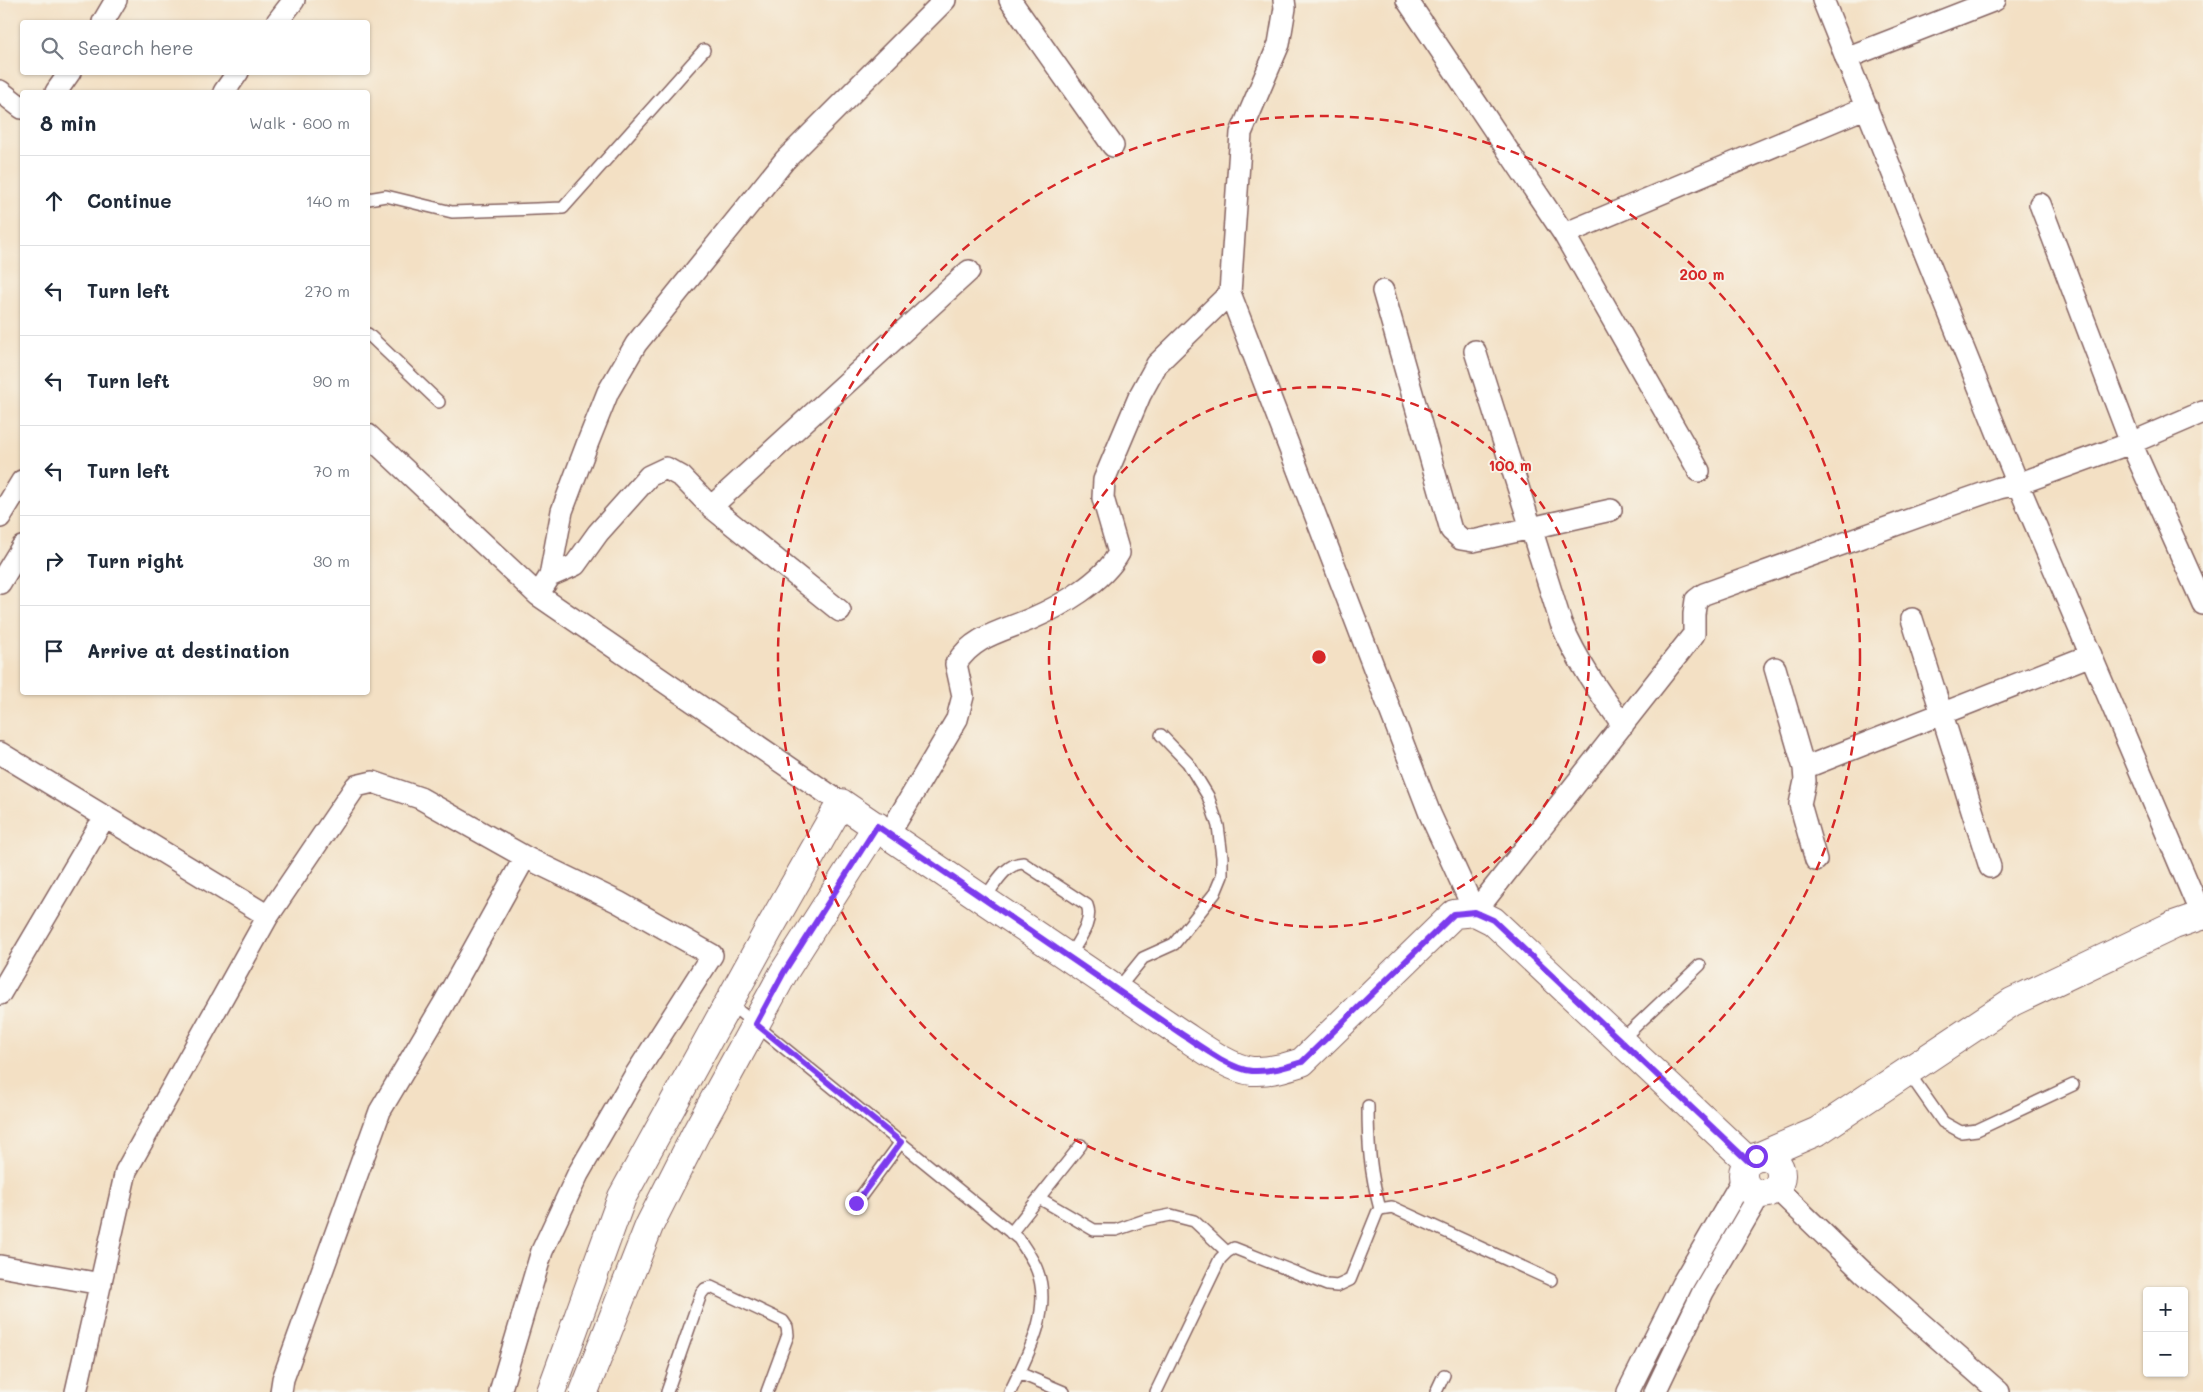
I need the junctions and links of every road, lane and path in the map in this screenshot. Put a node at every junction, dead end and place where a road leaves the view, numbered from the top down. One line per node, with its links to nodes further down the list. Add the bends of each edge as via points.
1 (294, 0): 9 (street)
2 (945, 0): 40 (street, via 785,160 636,344 608,392 562,511)
3 (1010, 0): 19 (street)
4 (1284, 0): 25 (street, via 1279,44 1241,132)
5 (1407, 0): 22 (street)
6 (1823, 0): 11 (street)
7 (1995, 0): 8 (street)
8 (1968, 5): 11 (street)
9 (279, 20)
10 (704, 50): 20 (lane, via 563,208 452,212 386,196)
11 (1846, 58): 18 (street)
12 (68, 75): 14 (street)
13 (236, 75): 15 (street)
14 (57, 90)
15 (225, 90)
16 (0, 91): 17 (street)
17 (20, 106)
18 (1867, 107): 22 (street); 34 (street)
19 (1113, 146)
20 (370, 200)
21 (2040, 204): 31 (street)
22 (1564, 234): 32 (street)
23 (968, 271): 35 (street)
24 (1383, 291): 38 (street, via 1452,530 1461,539 1473,541)
25 (1230, 293): 55 (street, via 1156,364 1140,395 1104,480 1103,498 1119,553 1115,562 1079,592 1032,619 982,638 962,655 956,664 963,696 957,718); 60 (street, via 1430,814)
26 (370, 336): 28 (lane)
27 (1475, 351): 38 (street)
28 (439, 402)
29 (2203, 412): 31 (street)
30 (370, 437): 42 (street)
31 (2131, 443): 34 (street); 43 (street)
32 (1699, 471)
33 (20, 484): 37 (street)
34 (2018, 484): 46 (street); 49 (street, via 1957,502 1704,594 1696,600 1694,634)
35 (711, 507): 40 (street, via 682,477 666,468 649,476 598,533 576,565); 44 (street)
36 (1610, 510): 38 (street)
37 (0, 517)
38 (1530, 528): 49 (street, via 1573,652)
39 (20, 550): 41 (street)
40 (550, 576): 42 (street)
41 (0, 583)
42 (538, 595): 53 (street)
43 (2203, 604)
44 (840, 611)
45 (1912, 619): 48 (street)
46 (2090, 655): 48 (street); 62 (street)
47 (1775, 668): 52 (street)
48 (1941, 714): 52 (street); 58 (street)
49 (1623, 725): 60 (street)
50 (1161, 735): 65 (lane, via 1188,763 1208,796 1218,826 1222,876 1214,893 1174,944 1143,958)
51 (0, 753): 54 (street)
52 (1804, 768): 57 (street, via 1800,804)
53 (841, 803): 55 (street); 67 (street)
54 (105, 816): 61 (street); 66 (street)
55 (883, 830): 59 (street); 68 (street, via 784,972)
56 (525, 857): 61 (street, via 420,798 373,782 356,786); 87 (street, via 380,1111); 88 (street, via 618,902 712,956 634,1077 578,1174 542,1250)
57 (1816, 860)
58 (1990, 866)
59 (984, 899): 63 (street); 63 (lane, via 1008,868 1023,863 1088,906 1089,920)
60 (1475, 912): 65 (street, via 1454,914 1302,1062 1276,1070 1251,1071 1234,1065); 69 (street, via 1493,920)
61 (268, 916): 83 (street, via 126,1171)
62 (2203, 916): 70 (street, via 2174,925 2012,1002)
63 (1069, 957): 65 (street)
64 (1700, 965): 69 (lane)
65 (1117, 990)
66 (0, 994)
67 (729, 1003): 68 (lane); 89 (street, via 622,1197)
68 (756, 1024): 73 (lane); 90 (street, via 649,1226)
69 (1621, 1040): 75 (street)
70 (1907, 1070): 71 (lane, via 1943,1122 1961,1132 1977,1130); 75 (street, via 1818,1131)
71 (2074, 1085)
72 (1368, 1106): 78 (lane, via 1371,1177)
73 (901, 1142): 77 (lane); 79 (lane)
74 (1081, 1145): 76 (lane)
75 (1762, 1176): 97 (street, via 1682,1284); 98 (street); 99 (street, via 1864,1273)
76 (1039, 1198): 79 (lane); 80 (lane, via 1094,1230 1116,1230 1171,1215 1194,1221)
77 (856, 1203)
78 (1380, 1209): 80 (lane, via 1350,1280 1337,1286 1327,1285 1234,1248); 82 (lane, via 1392,1207)
79 (1011, 1233): 84 (lane, via 1019,1239 1037,1270 1043,1302 1032,1343)
80 (1227, 1252): 95 (lane, via 1220,1259)
81 (0, 1266): 83 (street)
82 (1551, 1280)
83 (101, 1284): 86 (street)
84 (1019, 1373): 93 (lane); 94 (lane)
85 (1444, 1375): 96 (lane)
86 (76, 1392)
87 (280, 1392)
88 (500, 1392)
89 (551, 1392)
90 (584, 1392)
91 (667, 1392): 92 (lane, via 701,1294 711,1287 783,1321 787,1327 788,1335)
92 (767, 1392)
93 (1010, 1392)
94 (1064, 1392)
95 (1156, 1392)
96 (1436, 1392)
97 (1628, 1392)
98 (1655, 1392)
99 (1999, 1392)

